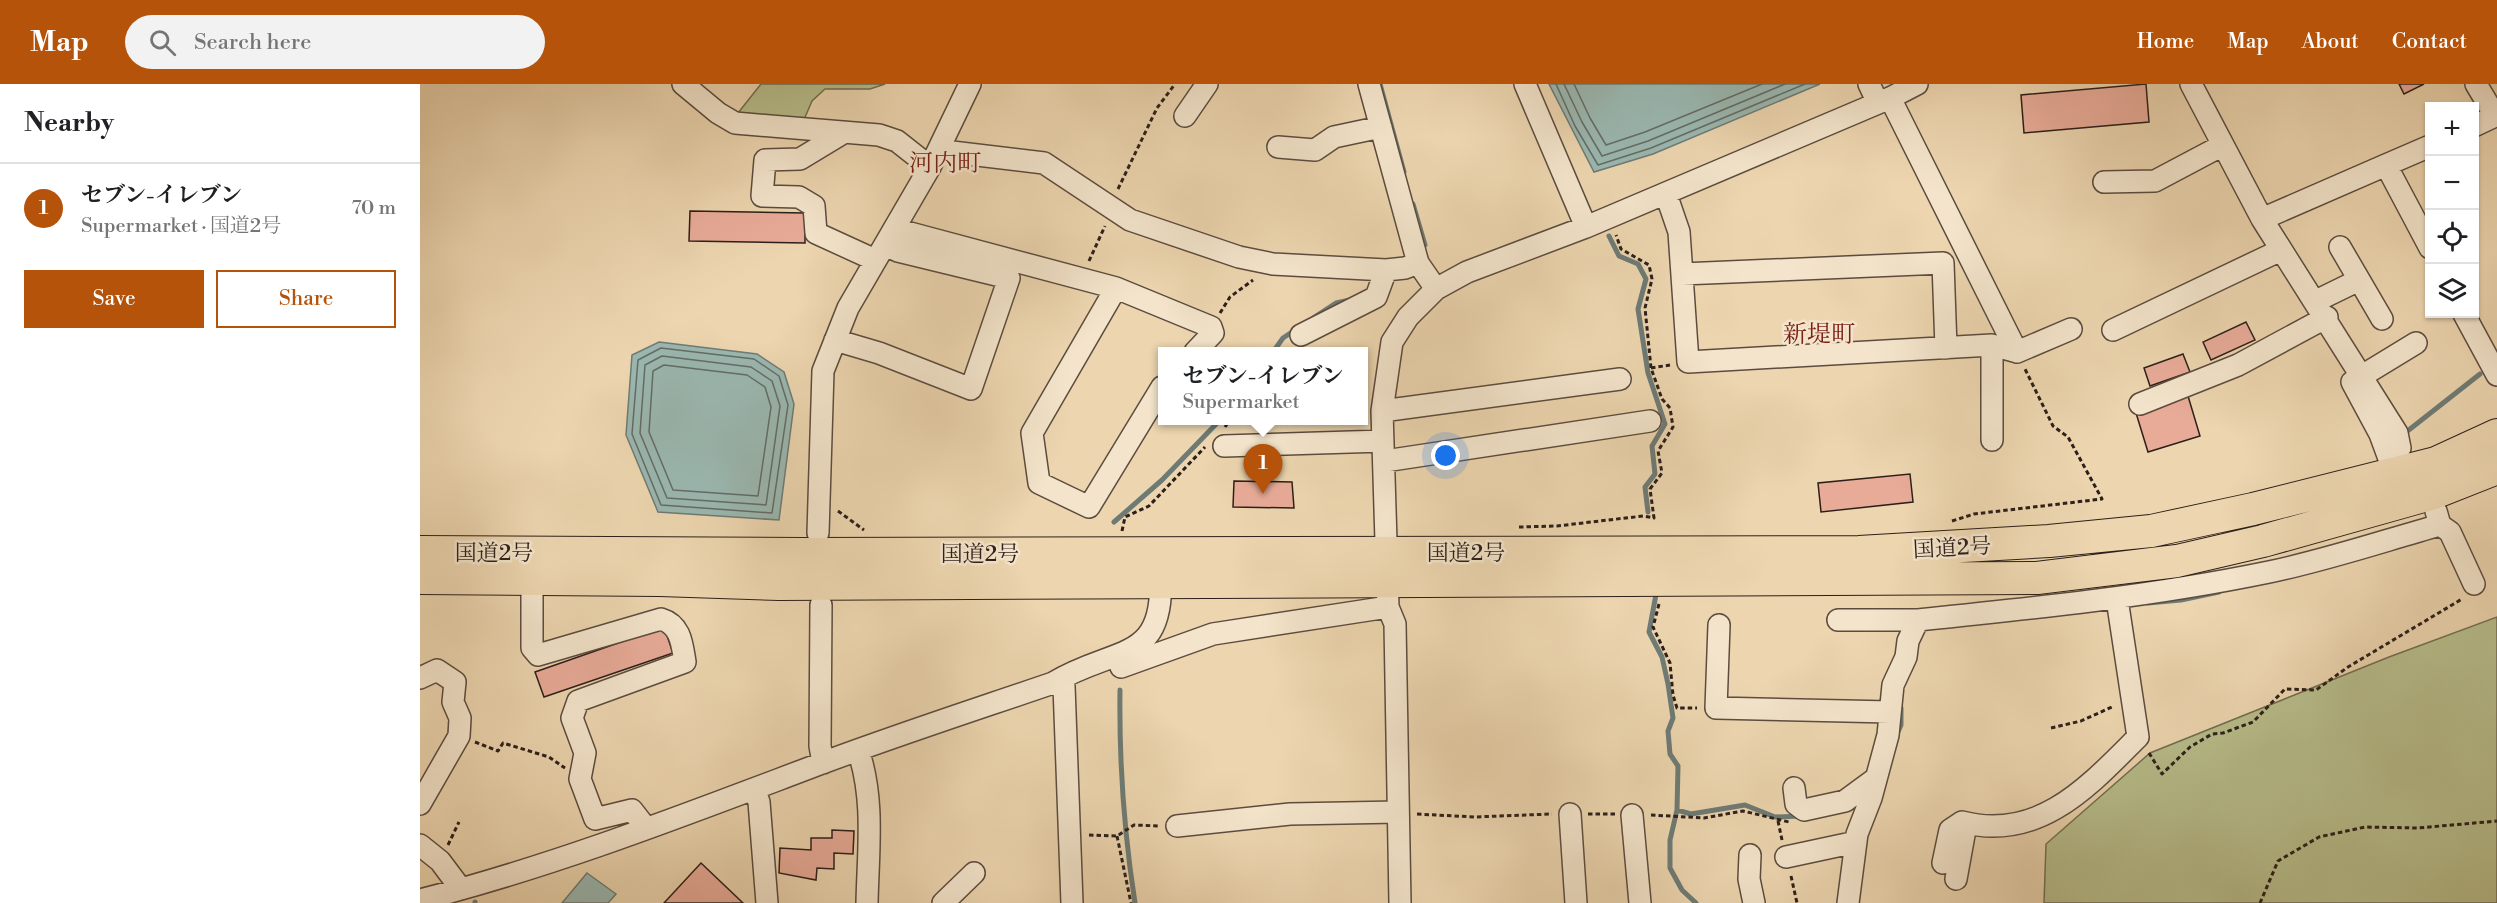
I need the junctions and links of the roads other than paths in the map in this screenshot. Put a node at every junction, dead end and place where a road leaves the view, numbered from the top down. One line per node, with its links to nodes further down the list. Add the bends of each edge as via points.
1 (683, 84): 14 (street, via 735,123)
2 (970, 84): 17 (street)
3 (1207, 84): 11 (street)
4 (1369, 84): 13 (street)
5 (1525, 84): 24 (street)
6 (1869, 84): 10 (street)
7 (1917, 84): 10 (street)
8 (2191, 84): 15 (street)
9 (2476, 84): 12 (street, via 2495,116)
10 (1884, 101): 22 (street); 46 (street)
11 (1185, 116)
12 (2479, 124)
13 (1381, 127): 16 (street, via 1334,137 1315,150); 29 (street)
14 (844, 133): 20 (street, via 879,135 897,141); 26 (street, via 800,159 765,160 762,196 798,197 814,206 816,233)
15 (2223, 145): 21 (street, via 2155,181); 23 (street)
16 (1278, 147)
17 (940, 148): 20 (street); 30 (street, via 1044,163 1130,220 1239,257 1273,264)
18 (2425, 148): 19 (street)
19 (2386, 165): 23 (street); 25 (street)
20 (930, 166): 26 (street)
21 (2104, 182)
22 (1666, 194): 24 (street); 31 (street, via 1679,232)
23 (2262, 219): 28 (street)
24 (1586, 227): 34 (street, via 1467,272)
25 (2425, 239)
26 (885, 244): 33 (street); 41 (street); 41 (street, via 898,251 1009,278 971,388)
27 (2340, 247): 32 (street)
28 (2281, 250): 35 (street); 39 (street)
29 (1418, 263): 30 (street); 34 (street)
30 (1386, 270): 40 (street, via 1376,297)
31 (1682, 274): 45 (street, via 1943,263); 45 (street, via 1688,362)
32 (2359, 280): 35 (street); 37 (street)
33 (1116, 288): 44 (street, via 1211,327 1213,333); 50 (street, via 1032,433 1039,483 1089,507)
34 (1436, 289): 52 (street, via 1408,317 1392,342)
35 (2321, 309): 48 (street); 51 (street, via 2238,365)
36 (2466, 318): 47 (street)
37 (2382, 319)
38 (2071, 329): 46 (street)
39 (2113, 330)
40 (1301, 335)
41 (834, 340): 60 (street, via 824,371)
42 (2416, 343): 48 (street)
43 (1992, 345): 45 (street); 46 (street); 55 (street)
44 (1199, 347)
45 (1947, 348)
46 (2017, 352)
47 (2497, 375)
48 (2361, 378): 58 (street, via 2352,382)
49 (1620, 379): 52 (street)
50 (1158, 394)
51 (2140, 404)
52 (1382, 411): 57 (street)
53 (1650, 421): 57 (street)
54 (2497, 435): 58 (highway, 国道2号, via 2436,463)
55 (1992, 440)
56 (1224, 446): 57 (street)
57 (1384, 451): 65 (street)
58 (2397, 460): 65 (highway, 国道2号, via 2253,509 2151,531 2049,541)
59 (2497, 468): 65 (highway, 国道2号, via 2434,493 2263,541 2177,561 2037,578 1488,582)
60 (819, 533)
61 (420, 552): 62 (highway, 国道2号)
62 (1160, 566): 64 (highway, 国道2号, via 779,584); 65 (highway, 国道2号); 73 (street, via 1162,607 1151,635 1136,647 1076,668)
63 (420, 578): 64 (highway, 国道2号)
64 (532, 579): 85 (street, via 532,648 538,655 661,619 671,622 680,636 685,662 578,701 572,718 585,753 580,779 595,819 632,810)
65 (1388, 579): 73 (street); 81 (street, via 1395,624)
66 (2474, 584): 67 (street, via 2450,532 2438,518 2270,572)
67 (2117, 598): 70 (street); 90 (street, via 2138,736 2090,785 2039,819 2009,826 1980,827 1962,822 1950,830)
68 (821, 605): 76 (street)
69 (1838, 620): 70 (street)
70 (1918, 621): 74 (street, via 1893,685)
71 (1719, 625): 74 (street, via 1716,708)
72 (420, 678): 80 (street, via 437,670 455,682 453,702 460,718 459,736)
73 (1058, 685): 75 (street); 97 (street, via 1071,836)
74 (1890, 712): 77 (street, via 1888,735)
75 (858, 750): 76 (street); 95 (street, via 870,804)
76 (822, 763): 79 (street)
77 (1875, 779): 78 (street, via 1845,801 1804,810 1796,804); 86 (street)
78 (1794, 788)
79 (754, 789): 85 (street); 94 (street, via 759,802)
80 (420, 804)
81 (1398, 813): 84 (street, via 1290,814); 98 (street)
82 (1570, 814): 99 (street)
83 (1632, 815): 100 (street)
84 (1177, 826)
85 (646, 828): 92 (street)
86 (1856, 842): 89 (street); 102 (street)
87 (420, 844): 92 (street, via 440,861)
88 (1750, 855): 101 (street)
89 (1786, 857)
90 (1949, 871)
91 (974, 873): 96 (street)
92 (461, 890): 93 (street)
93 (420, 900)
94 (767, 903)
95 (867, 903)
96 (943, 903)
97 (1072, 903)
98 (1400, 903)
99 (1576, 903)
100 (1640, 903)
101 (1754, 903)
102 (1848, 903)

